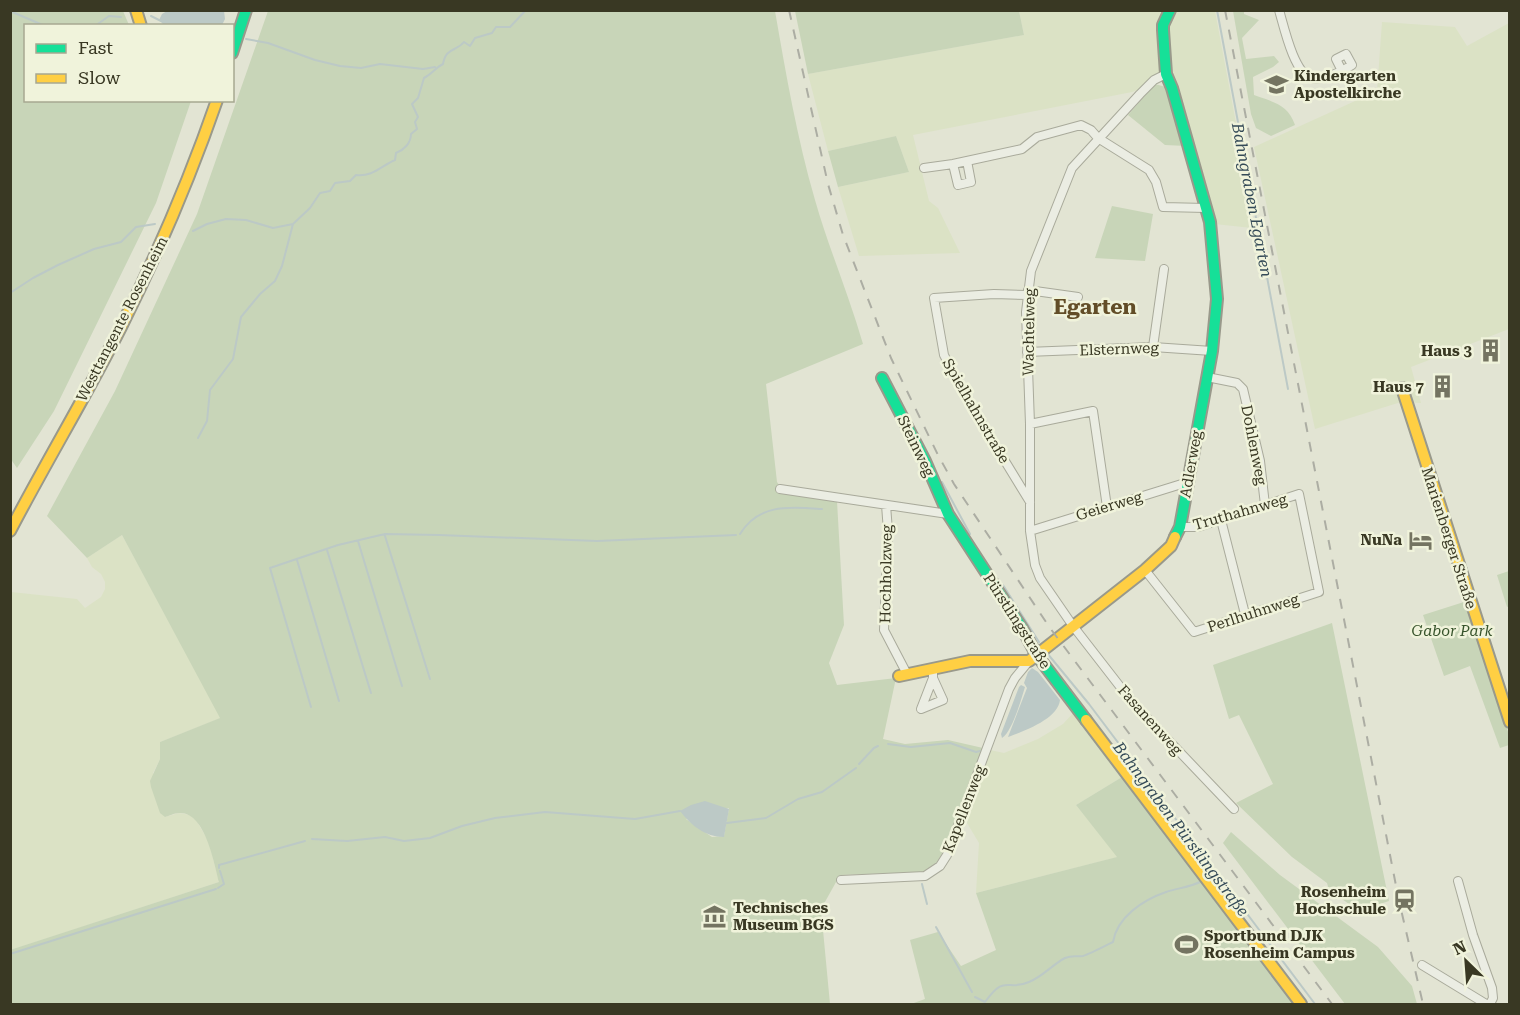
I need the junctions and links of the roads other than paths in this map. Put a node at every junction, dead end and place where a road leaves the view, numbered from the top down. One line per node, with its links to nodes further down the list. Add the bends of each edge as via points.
1 (246, 10): 4 (main road)
2 (1170, 10): 6 (main road, Adlerweg, via 1164,25)
3 (1279, 10): 5 (street, via 1290,47 1305,75 1319,78)
4 (234, 46)
5 (1342, 71)
6 (1166, 74): 8 (street, Wachtelweg, via 1140,94); 12 (main road, Adlerweg)
7 (216, 102): 32 (main road, Westtangente Rosenheim, via 175,212 142,285)
8 (1098, 138): 9 (street, via 1082,125 1036,137 1022,149); 12 (street, via 1149,170 1163,207); 14 (street, Wachtelweg, via 1072,168 1031,271)
9 (967, 161): 10 (street); 10 (street, via 970,182 958,185)
10 (953, 164): 11 (street)
11 (924, 168)
12 (1206, 208): 17 (main road, Adlerweg, via 1217,299)
13 (1164, 269): 16 (street)
14 (1028, 292): 15 (street); 18 (street, Wachtelweg); 25 (street, Spielhahnstraße, via 934,298 944,355)
15 (1078, 297)
16 (1153, 348): 17 (street, Elsternweg); 18 (street, Elsternweg)
17 (1212, 351): 19 (main road, Adlerweg)
18 (1027, 352): 22 (street, Wachtelweg)
19 (1207, 377): 23 (main road, Adlerweg); 27 (street, Dohlenweg, via 1237,383 1243,389 1260,461)
20 (882, 378): 29 (main road, Steinweg)
21 (1402, 388): 40 (main road, Marienberger Straße)
22 (1030, 424): 25 (street, Wachtelweg); 28 (street, via 1093,411)
23 (1188, 482): 28 (street, Geierweg); 31 (main road, Adlerweg)
24 (780, 489): 26 (street)
25 (1031, 503): 33 (street, Wachtelweg)
26 (886, 505): 29 (street); 39 (street, Hochholzweg, via 884,630)
27 (1265, 505): 30 (street, Truthahnweg); 35 (street, Truthahnweg, via 1299,494)
28 (1107, 507): 33 (street, Geierweg)
29 (948, 514): 38 (main road, Pürstlingstraße, via 1022,628)
30 (1221, 520): 31 (street, Truthahnweg, via 1198,527); 36 (street)
31 (1180, 527): 34 (main road, Adlerweg, via 1171,546)
32 (10, 531)
33 (1030, 531): 37 (street, Wachtelweg, via 1037,572)
34 (1145, 570): 36 (street, Perlhuhnweg, via 1194,632); 37 (main road, Adlerweg)
35 (1319, 592): 36 (street, Perlhuhnweg)
36 (1245, 614)
37 (1073, 626): 38 (main road, Adlerweg); 41 (street, Fasanenweg, via 1132,702)
38 (1033, 658): 39 (main road, via 970,661 933,674); 42 (street, Kapellenweg, via 1009,689 940,866 925,876); 45 (main road, Pürstlingstraße)
39 (903, 675)
40 (1509, 722)
41 (1234, 809)
42 (842, 880)
43 (1458, 882): 46 (street, via 1492,988 1493,998)
44 (1422, 965): 46 (street)
45 (1301, 1005)
46 (1488, 1005)

